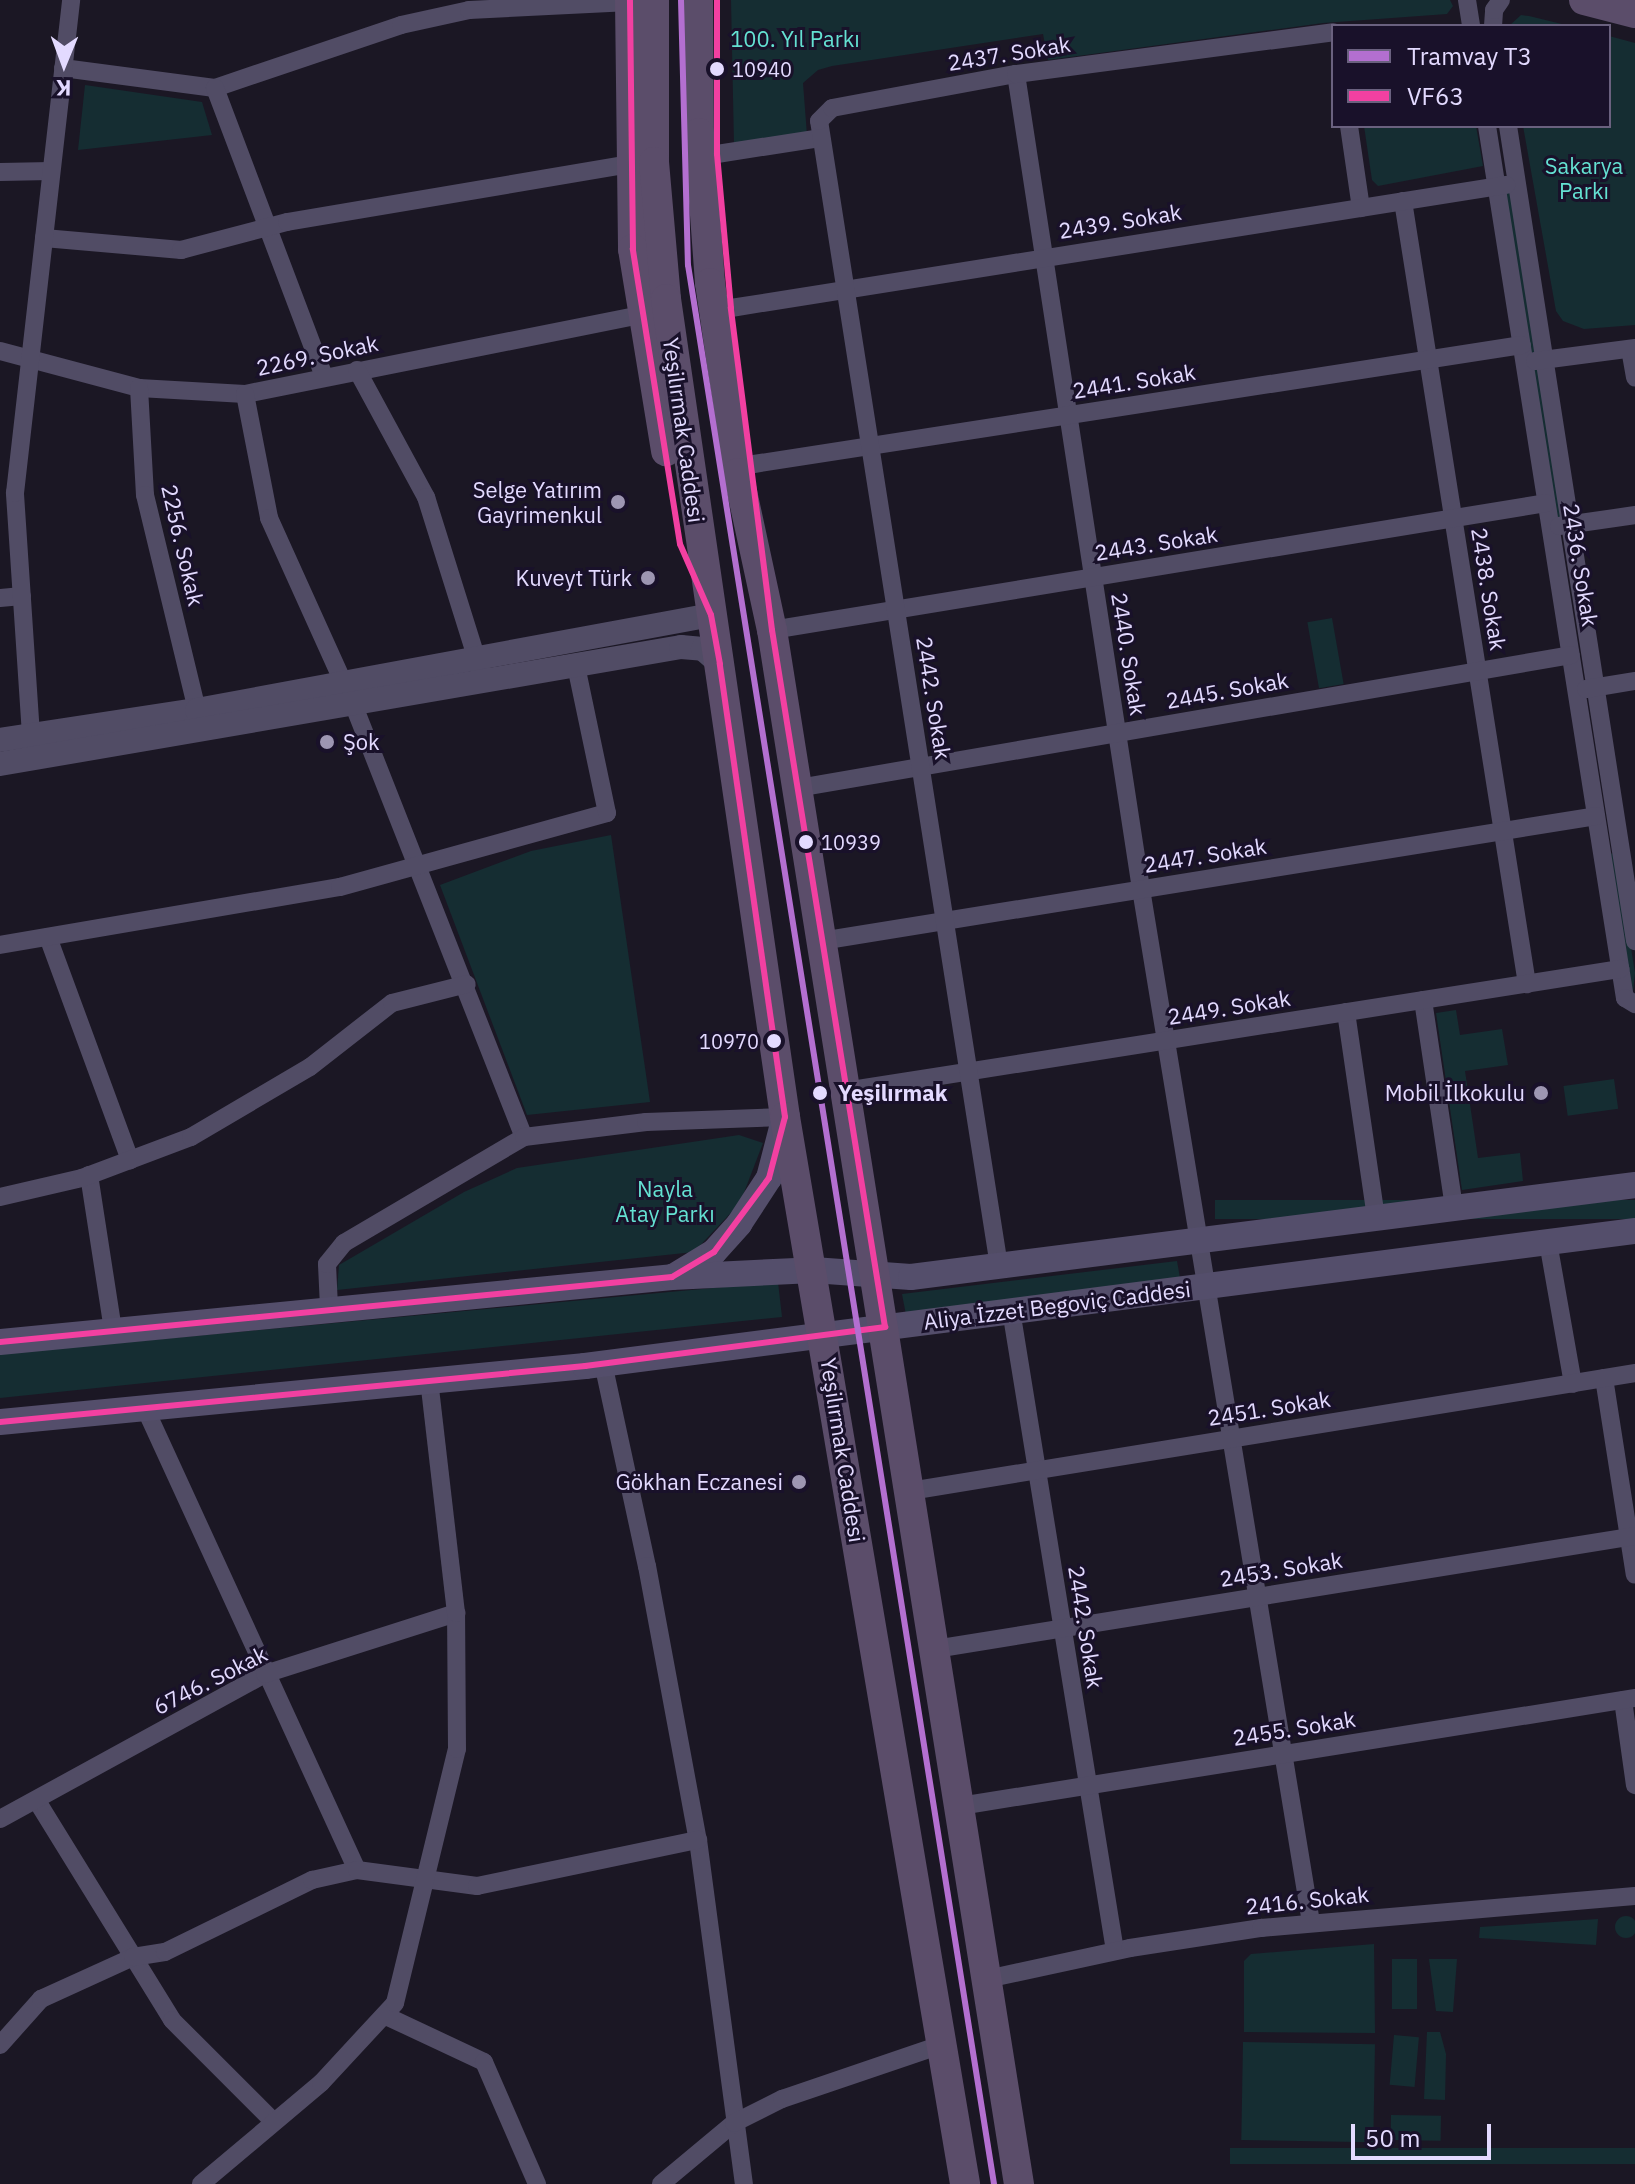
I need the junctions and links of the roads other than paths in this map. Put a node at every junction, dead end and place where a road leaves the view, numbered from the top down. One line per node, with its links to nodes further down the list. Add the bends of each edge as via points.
1 (71, 0): 12 (street)
2 (698, 0): 57 (main road, via 699,133 710,283 738,473)
3 (717, 0): 19 (main road)
4 (1467, 0): 9 (street)
5 (1501, 0): 10 (street)
6 (638, 1): 14 (street, via 469,10 401,25); 20 (main road); 56 (main road, Yeşilırmak Caddesi, via 658,238)
7 (1592, 1): 8 (main road)
8 (1635, 13)
9 (1471, 24)
10 (1493, 24)
11 (1331, 32): 13 (street, 2437. Sokak)
12 (63, 68): 14 (street); 21 (street)
13 (1016, 74): 18 (street, 2437. Sokak, via 832,108 819,121); 29 (street, 2440. Sokak)
14 (215, 88): 27 (street)
15 (1349, 128): 26 (street)
16 (1487, 128): 24 (street, 2436. Sokak)
17 (1508, 128): 23 (street, 2436. Sokak)
18 (820, 138): 19 (street); 30 (street, 2442. Sokak)
19 (717, 154): 31 (main road)
20 (629, 164): 27 (street); 32 (main road, via 633,249)
21 (51, 171): 22 (street); 28 (street)
22 (0, 172)
23 (1517, 183): 24 (street, 2439. Sokak); 38 (street, 2436. Sokak)
24 (1496, 186): 25 (street, 2439. Sokak); 35 (street, 2436. Sokak)
25 (1403, 201): 26 (street, 2439. Sokak); 37 (street, 2438. Sokak)
26 (1361, 208): 29 (street, 2439. Sokak)
27 (270, 227): 28 (street, via 181,250); 40 (street)
28 (44, 238): 36 (street)
29 (1043, 257): 30 (street, 2439. Sokak); 44 (street, 2440. Sokak)
30 (844, 289): 31 (street, 2439. Sokak); 45 (street, 2442. Sokak)
31 (731, 308): 46 (main road)
32 (644, 314): 39 (street, 2269. Sokak); 56 (main road, via 680,544)
33 (1633, 349): 38 (street, 2441. Sokak); 41 (street)
34 (0, 351): 36 (street, 2269. Sokak)
35 (1523, 354): 37 (street, 2441. Sokak); 38 (street, 2441. Sokak); 47 (street, 2436. Sokak)
36 (31, 356): 42 (street, 2269. Sokak); 53 (street, via 15,493)
37 (1428, 360): 44 (street, 2441. Sokak); 49 (street, 2438. Sokak)
38 (1544, 360): 50 (street, 2436. Sokak)
39 (357, 370): 40 (street, 2269. Sokak); 59 (street, via 426,497)
40 (324, 377): 43 (street, 2269. Sokak)
41 (1635, 378)
42 (139, 388): 43 (street, 2269. Sokak); 68 (street, 2256. Sokak, via 145,495)
43 (245, 394): 67 (street, via 269,518)
44 (1067, 416): 45 (street, 2441. Sokak); 52 (street, 2440. Sokak)
45 (869, 447): 46 (street, 2441. Sokak); 55 (street, 2442. Sokak)
46 (754, 464): 57 (main road)
47 (1546, 503): 49 (street, 2443. Sokak); 51 (street, 2436. Sokak)
48 (1635, 515): 50 (street)
49 (1453, 518): 52 (street, 2443. Sokak); 62 (street, 2438. Sokak)
50 (1570, 524): 51 (street); 65 (street, 2436. Sokak)
51 (1550, 527): 58 (street, 2436. Sokak)
52 (1092, 577): 55 (street, 2443. Sokak); 69 (street, 2440. Sokak)
53 (22, 596): 54 (street); 70 (street)
54 (0, 598)
55 (895, 610): 57 (street, 2443. Sokak); 73 (street, 2442. Sokak)
56 (711, 615): 59 (street); 60 (main road, Yeşilırmak Caddesi)
57 (772, 630): 74 (main road)
58 (1571, 655): 62 (street, 2445. Sokak); 66 (street, 2436. Sokak)
59 (478, 659): 64 (street); 67 (street)
60 (720, 664): 61 (street, via 703,649 681,647); 95 (main road, Yeşilırmak Caddesi)
61 (576, 666): 64 (street); 79 (street, via 607,813)
62 (1477, 671): 69 (street, 2445. Sokak); 76 (street, 2438. Sokak)
63 (1635, 681): 65 (street)
64 (483, 683): 67 (street)
65 (1595, 688): 66 (street); 77 (street, 2436. Sokak)
66 (1576, 690): 75 (street, 2436. Sokak)
67 (349, 695): 68 (street); 72 (street); 79 (street)
68 (197, 710): 70 (street)
69 (1116, 733): 73 (street, 2445. Sokak); 80 (street, 2440. Sokak)
70 (31, 735): 71 (street)
71 (0, 740)
72 (0, 764)
73 (920, 767): 74 (street, 2445. Sokak); 81 (street, 2442. Sokak)
74 (798, 788): 83 (main road)
75 (1596, 816): 76 (street, 2447. Sokak); 78 (street, 2436. Sokak)
76 (1503, 831): 80 (street, 2447. Sokak); 88 (street, 2438. Sokak)
77 (1628, 846): 78 (street); 84 (street, 2436. Sokak)
78 (1601, 850): 86 (street, 2436. Sokak)
79 (416, 863): 82 (street, via 340,887); 87 (street)
80 (1141, 889): 81 (street, 2447. Sokak); 92 (street, 2440. Sokak)
81 (945, 921): 83 (street, 2447. Sokak); 93 (street, 2442. Sokak)
82 (48, 937): 85 (street); 97 (street)
83 (821, 941): 94 (main road)
84 (1635, 941)
85 (0, 945)
86 (1620, 969): 88 (street, 2449. Sokak); 90 (street, 2436. Sokak, via 1626,1001)
87 (467, 984): 96 (street); 97 (street, via 392,1003 310,1067 191,1137)
88 (1527, 984): 89 (street, 2449. Sokak)
89 (1423, 1000): 91 (street, 2449. Sokak); 101 (street)
90 (1635, 1004)
91 (1346, 1012): 92 (street, 2449. Sokak); 102 (street)
92 (1166, 1041): 93 (street, 2449. Sokak); 104 (street, 2440. Sokak)
93 (969, 1072): 94 (street, 2449. Sokak); 106 (street, 2442. Sokak)
94 (845, 1091): 108 (main road)
95 (785, 1117): 96 (street, via 646,1122); 107 (main road, Yeşilırmak Caddesi); 109 (main road, via 769,1178 739,1224 714,1252)
96 (524, 1137): 111 (street, via 344,1243 327,1264)
97 (130, 1160): 98 (street)
98 (89, 1175): 100 (street); 114 (street)
99 (1635, 1185): 101 (main road, Aliya İzzet Begoviç Caddesi)
100 (0, 1197)
101 (1454, 1208): 102 (main road, Aliya İzzet Begoviç Caddesi)
102 (1376, 1218): 104 (main road, Aliya İzzet Begoviç Caddesi)
103 (1635, 1231): 105 (main road, Aliya İzzet Begoviç Caddesi)
104 (1199, 1240): 106 (main road, Aliya İzzet Begoviç Caddesi); 110 (street, 2440. Sokak)
105 (1548, 1242): 110 (main road, Aliya İzzet Begoviç Caddesi); 121 (street)
106 (999, 1266): 108 (main road, Aliya İzzet Begoviç Caddesi)
107 (813, 1270): 108 (main road, Aliya İzzet Begoviç Caddesi); 109 (main road, Aliya İzzet Begoviç Caddesi); 115 (main road, Yeşilırmak Caddesi)
108 (876, 1276): 113 (main road)
109 (672, 1277): 111 (main road, Aliya İzzet Begoviç Caddesi)
110 (1207, 1286): 112 (main road, Aliya İzzet Begoviç Caddesi); 124 (street)
111 (329, 1307): 114 (main road, Aliya İzzet Begoviç Caddesi)
112 (1011, 1310): 113 (main road, Aliya İzzet Begoviç Caddesi); 125 (street, 2442. Sokak)
113 (885, 1327): 115 (main road, Aliya İzzet Begoviç Caddesi); 126 (main road)
114 (113, 1330): 116 (main road, Aliya İzzet Begoviç Caddesi)
115 (824, 1334): 117 (main road, Aliya İzzet Begoviç Caddesi); 151 (main road, Yeşilırmak Caddesi)
116 (0, 1342)
117 (603, 1363): 120 (main road, Aliya İzzet Begoviç Caddesi); 141 (street)
118 (1635, 1373): 119 (street, 2451. Sokak)
119 (1604, 1378): 121 (street, 2451. Sokak); 127 (street)
120 (429, 1381): 122 (main road, Aliya İzzet Begoviç Caddesi); 130 (street)
121 (1573, 1384): 124 (street, 2451. Sokak)
122 (145, 1408): 123 (main road, Aliya İzzet Begoviç Caddesi); 133 (street)
123 (0, 1422)
124 (1233, 1438): 125 (street, 2451. Sokak); 129 (street)
125 (1036, 1470): 126 (street, 2451. Sokak); 131 (street, 2442. Sokak)
126 (910, 1491): 132 (main road)
127 (1632, 1537): 128 (street); 129 (street, 2453. Sokak)
128 (1635, 1575)
129 (1259, 1597): 131 (street, 2453. Sokak); 135 (street)
130 (456, 1613): 133 (street, 6746. Sokak); 143 (street, via 457,1749)
131 (1062, 1629): 132 (street, 2453. Sokak); 136 (street, 2442. Sokak)
132 (935, 1649): 139 (main road)
133 (265, 1674): 138 (street, 6746. Sokak); 142 (street)
134 (1629, 1699): 135 (street, 2455. Sokak); 137 (street)
135 (1284, 1754): 136 (street, 2455. Sokak); 145 (street)
136 (1088, 1785): 139 (street, 2455. Sokak); 146 (street, 2442. Sokak)
137 (1635, 1785)
138 (37, 1801): 140 (street, 6746. Sokak); 147 (street)
139 (960, 1806): 148 (main road)
140 (0, 1819)
141 (698, 1840): 143 (street, via 477,1886); 153 (street)
142 (357, 1870): 143 (street); 147 (street, via 312,1880 165,1952)
143 (427, 1878): 149 (street, via 395,2003)
144 (1635, 1896): 145 (street, 2416. Sokak)
145 (1311, 1923): 146 (street, 2416. Sokak)
146 (1115, 1951): 148 (street, 2416. Sokak)
147 (133, 1957): 150 (street, via 41,1999); 152 (street, via 172,2020)
148 (987, 1979): 159 (main road)
149 (386, 2016): 152 (street, via 348,2058); 155 (street, via 484,2062)
150 (0, 2045)
151 (941, 2045): 153 (street, via 853,2072); 158 (main road, Yeşilırmak Caddesi)
152 (274, 2122): 154 (street)
153 (734, 2123): 156 (street); 157 (street)
154 (201, 2184)
155 (537, 2184)
156 (661, 2184)
157 (744, 2184)
158 (965, 2184)
159 (1019, 2184)

